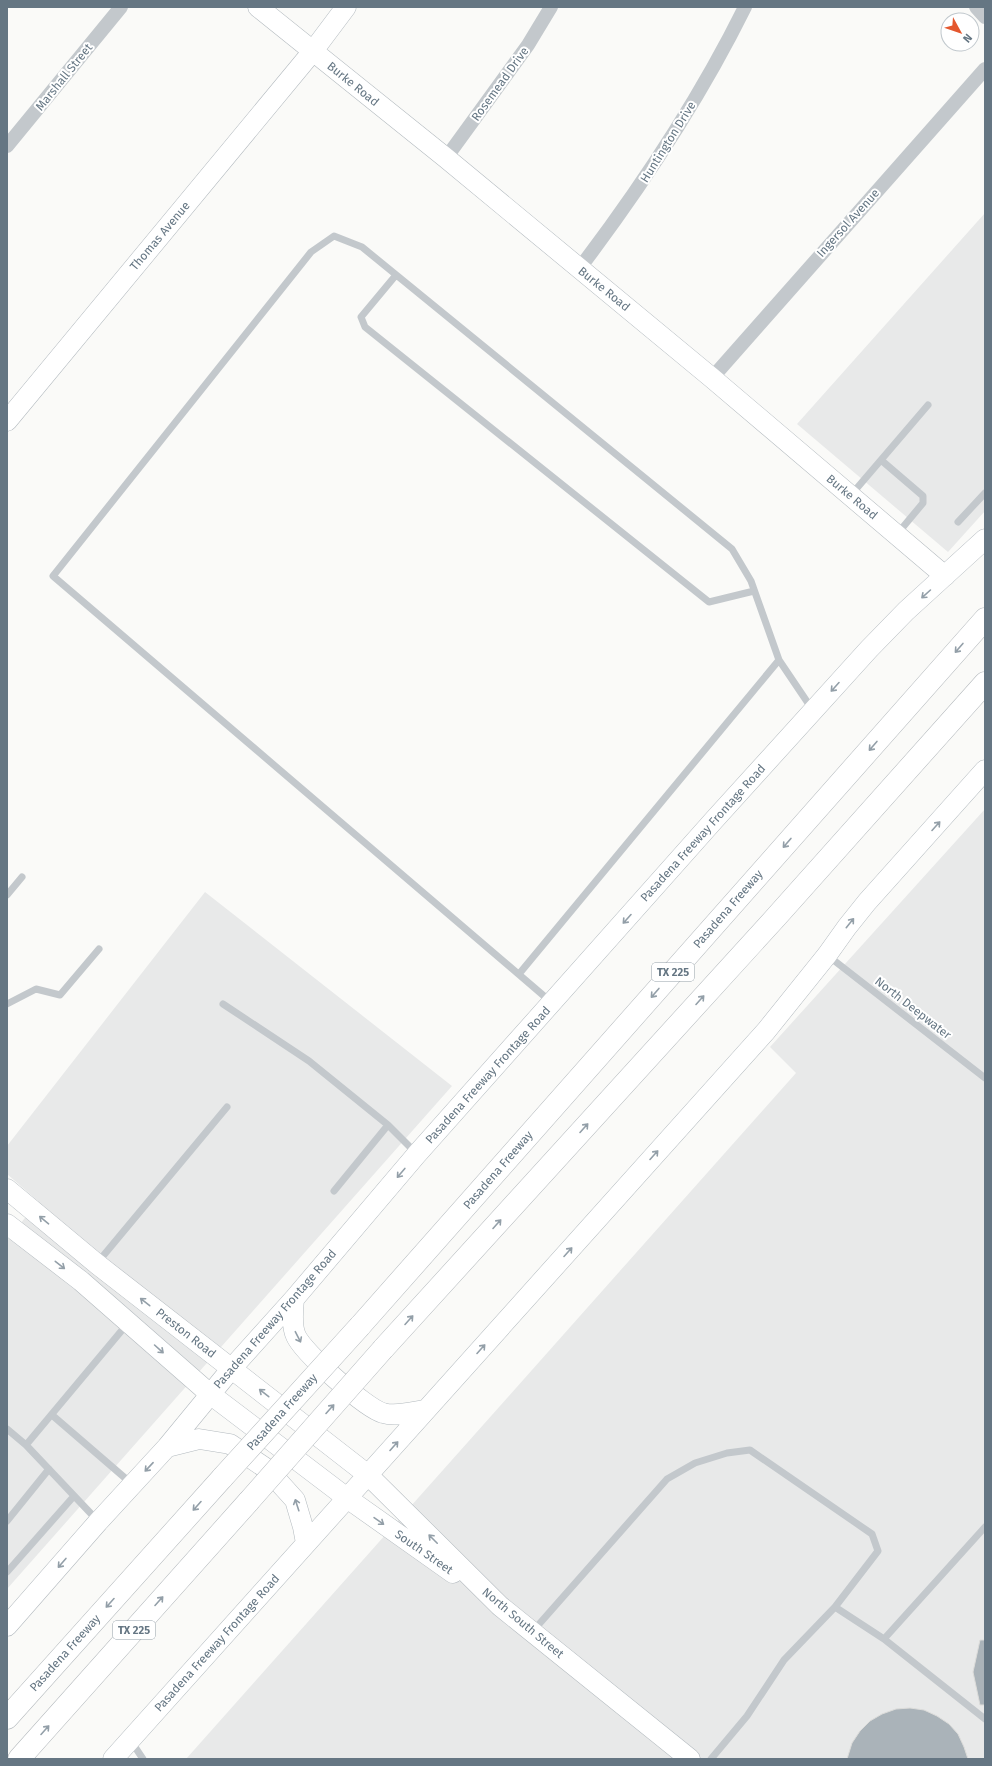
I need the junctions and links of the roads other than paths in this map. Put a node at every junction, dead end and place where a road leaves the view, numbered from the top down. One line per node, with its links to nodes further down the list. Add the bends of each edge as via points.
1 (121, 7): 10 (street, Marshall Street)
2 (258, 7): 8 (main road, Burke Road)
3 (346, 7): 8 (main road, Thomas Avenue)
4 (551, 7): 11 (street, Rosemead Drive, via 528,45)
5 (745, 7): 12 (street, Huntington Drive, via 694,101 659,157 624,210)
6 (976, 7): 7 (street)
7 (985, 17)
8 (313, 51): 11 (main road, Burke Road); 16 (main road, Thomas Avenue)
9 (985, 69): 14 (street, Ingersol Avenue)
10 (7, 146)
11 (446, 158): 12 (main road, Burke Road)
12 (579, 269): 14 (main road, Burke Road)
13 (396, 275): 24 (lane, via 732,549); 24 (lane, via 362,317 365,327 709,602); 34 (lane, via 362,247 334,236 311,252 53,576)
14 (712, 378): 18 (main road, Burke Road)
15 (928, 405): 17 (lane)
16 (7, 421)
17 (881, 460): 18 (lane); 21 (lane, via 923,496 923,503)
18 (851, 495): 21 (main road, Burke Road)
19 (984, 495): 20 (lane)
20 (958, 522)
21 (897, 535): 23 (main road, Burke Road)
22 (985, 539): 23 (main road, Pasadena Freeway Frontage Road)
23 (945, 576): 28 (main road, Pasadena Freeway Frontage Road, one-way to 28, via 906,611)
24 (754, 591): 26 (lane)
25 (985, 619): 71 (highway, Pasadena Freeway / TX 225, one-way to 71, bridge, via 360,1326)
26 (779, 660): 28 (lane); 34 (lane)
27 (985, 683): 74 (highway, TX 225, one-way to 27, bridge, via 383,1349)
28 (813, 711): 35 (main road, Pasadena Freeway Frontage Road, one-way to 35)
29 (985, 770): 33 (main road, Pasadena Freeway Frontage Road, one-way to 29, via 867,902)
30 (22, 877): 31 (lane)
31 (7, 895)
32 (99, 949): 36 (lane, via 60,995 36,989)
33 (827, 955): 38 (lane, North Deepwater); 51 (main road, Pasadena Freeway Frontage Road, one-way to 33, via 760,1037)
34 (519, 974): 35 (lane)
35 (552, 1003): 41 (main road, Pasadena Freeway Frontage Road)
36 (7, 1004)
37 (223, 1004): 40 (lane, via 309,1060)
38 (985, 1078)
39 (227, 1107): 45 (lane)
40 (388, 1125): 41 (lane); 43 (lane)
41 (417, 1154): 47 (main road, Pasadena Freeway Frontage Road, one-way to 47)
42 (7, 1189): 45 (main road, Preston Road, one-way to 42)
43 (334, 1191)
44 (7, 1224): 46 (main road, one-way to 46)
45 (97, 1264): 46 (main road); 49 (main road, Preston Road, one-way to 45)
46 (81, 1281): 48 (main road)
47 (294, 1299): 49 (main road, Pasadena Freeway Frontage Road); 51 (main road, one-way to 51, via 294,1330 307,1353 362,1400 382,1413 398,1414)
48 (129, 1322): 50 (main road, one-way to 50); 52 (lane)
49 (232, 1368): 50 (main road, Pasadena Freeway Frontage Road); 57 (main road, Preston Road, one-way to 49)
50 (210, 1394): 55 (main road, Pasadena Freeway Frontage Road); 60 (main road)
51 (425, 1410): 57 (main road, Pasadena Freeway Frontage Road, one-way to 51)
52 (52, 1415): 54 (lane); 58 (lane)
53 (7, 1430): 54 (lane)
54 (26, 1445): 56 (lane)
55 (167, 1447): 58 (main road, Pasadena Freeway Frontage Road, one-way to 58); 64 (main road, one-way to 55, via 295,1500 267,1469 230,1444 199,1439)
56 (49, 1469): 59 (lane); 61 (lane)
57 (368, 1475): 60 (main road, Pasadena Freeway Frontage Road); 66 (main road, North South Street, one-way to 57)
58 (132, 1485): 62 (main road, Pasadena Freeway Frontage Road)
59 (74, 1496): 62 (lane); 65 (lane)
60 (347, 1498): 64 (main road, Pasadena Freeway Frontage Road); 66 (main road, South Street, one-way to 66)
61 (7, 1521)
62 (98, 1522): 68 (main road, Pasadena Freeway Frontage Road, one-way to 68)
63 (985, 1527): 70 (lane)
64 (306, 1543): 73 (main road, Pasadena Freeway Frontage Road)
65 (7, 1572)
66 (500, 1606): 69 (main road, North South Street)
67 (835, 1607): 69 (lane, via 878,1551 872,1534 750,1450 727,1453 695,1463 667,1479); 70 (lane); 78 (lane, via 784,1660 747,1716)
68 (10, 1618)
69 (532, 1632): 77 (main road, North South Street)
70 (884, 1639): 72 (lane)
71 (7, 1718)
72 (985, 1719)
73 (130, 1740): 75 (main road, Pasadena Freeway Frontage Road); 76 (lane)
74 (19, 1759)
75 (114, 1759)
76 (143, 1759)
77 (690, 1759)
78 (711, 1759)

